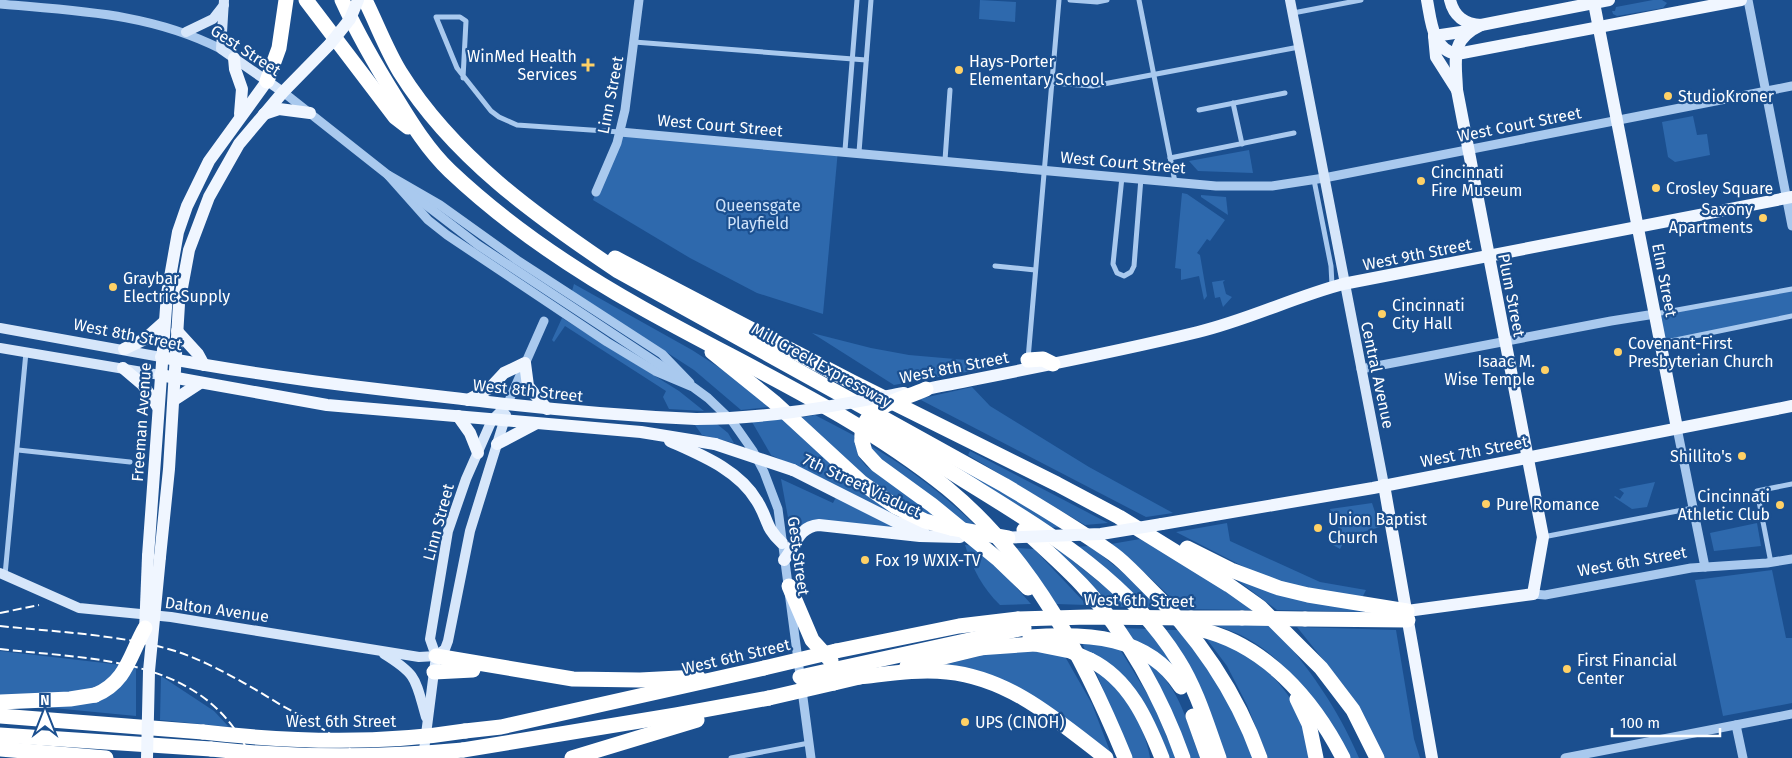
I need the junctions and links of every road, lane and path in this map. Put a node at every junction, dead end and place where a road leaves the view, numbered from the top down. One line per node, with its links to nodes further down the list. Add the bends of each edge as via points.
1 (286, 0): 38 (highway, via 279,48)
2 (306, 0): 54 (highway, via 395,117)
3 (342, 0): 54 (highway, Mill Creek Expressway, via 362,44)
4 (358, 0): 44 (main road, Freeman Avenue, bridge, via 350,19 330,44)
5 (365, 0): 71 (highway, Mill Creek Expressway, via 382,41 400,72 434,118 504,189)
6 (639, 0): 29 (street, Linn Street)
7 (857, 0): 34 (street)
8 (872, 0): 35 (street)
9 (1059, 0): 39 (street)
10 (1070, 0): 11 (street)
11 (1107, 0)
12 (1139, 0): 36 (street)
13 (1290, 0): 23 (main road, Central Avenue)
14 (1361, 0): 23 (street)
15 (1427, 0): 28 (main road)
16 (1450, 0): 24 (main road, via 1462,19)
17 (1609, 0): 21 (main road)
18 (1741, 0): 25 (main road)
19 (1748, 0): 43 (street)
20 (224, 2): 27 (main road, via 213,19); 31 (main road)
21 (1593, 2): 24 (main road); 25 (main road, Elm Street)
22 (0, 4): 27 (street, Gest Street, via 132,18)
23 (1292, 13): 30 (main road, Central Avenue)
24 (1481, 25): 26 (main road)
25 (1598, 27): 32 (main road); 51 (main road, Elm Street)
26 (1468, 31): 28 (main road); 32 (main road, via 1458,42)
27 (186, 32): 31 (street, Gest Street)
28 (1434, 36): 32 (main road, via 1444,50); 42 (main road, via 1436,56)
29 (634, 42): 34 (street); 52 (street, Linn Street)
30 (1299, 47): 36 (street); 65 (main road, Central Avenue)
31 (221, 49): 33 (main road, Gest Street)
32 (1457, 54): 42 (main road)
33 (234, 58): 38 (main road, Gest Street); 49 (main road, via 242,89)
34 (853, 59): 35 (street); 57 (street)
35 (866, 60): 58 (street)
36 (1154, 75): 39 (street, via 1093,86); 59 (street)
37 (463, 78): 37 (street, West Court Street, via 453,61 436,17 460,17 466,21); 52 (street, West Court Street, via 491,111 508,122)
38 (267, 81): 44 (main road, Gest Street); 49 (main road, Freeman Avenue)
39 (1052, 83): 61 (street)
40 (1792, 86): 43 (street, West Court Street)
41 (950, 90): 60 (street)
42 (1457, 90): 56 (main road, Plum Street)
43 (1766, 91): 51 (street, West Court Street); 68 (street)
44 (283, 92): 48 (street, Gest Street); 50 (main road, Freeman Avenue)
45 (1285, 93): 46 (street)
46 (1233, 103): 47 (street); 55 (street)
47 (1198, 110)
48 (310, 113): 50 (main road, via 279,110); 62 (street, Gest Street)
49 (240, 115): 81 (main road, Freeman Avenue, via 209,161 186,206 171,262)
50 (262, 115): 83 (main road, Freeman Avenue, via 222,170 189,250 182,278)
51 (1617, 120): 56 (street, West Court Street); 70 (main road, Elm Street)
52 (620, 132): 57 (street, West Court Street); 67 (street, Linn Street)
53 (1294, 133): 55 (street)
54 (421, 138): 77 (highway, Mill Creek Expressway, via 449,170 505,218)
55 (1242, 144): 59 (street)
56 (1469, 149): 65 (street, West Court Street); 72 (main road, Plum Street)
57 (845, 150): 58 (street, West Court Street)
58 (859, 152): 60 (street, West Court Street)
59 (1170, 158): 66 (street)
60 (945, 160): 61 (street, West Court Street)
61 (1045, 170): 63 (street, West Court Street); 74 (street)
62 (388, 176): 100 (street, via 478,244); 100 (street, Gest Street, via 440,205 517,260 662,354); 100 (street, Gest Street, via 428,220 447,235 607,342 655,371)
63 (1122, 176): 64 (street, West Court Street); 64 (street, via 1114,264 1117,273 1124,276 1134,266)
64 (1141, 178): 66 (street, West Court Street)
65 (1319, 179): 66 (street, West Court Street, via 1242,187); 75 (main road, Central Avenue)
66 (1176, 182)
67 (596, 192)
68 (1789, 198): 69 (street); 70 (main road, West 9th Street)
69 (1792, 226)
70 (1638, 228): 72 (main road, West 9th Street); 78 (main road, Elm Street)
71 (574, 242): 123 (highway, via 594,248); 176 (highway, Mill Creek Expressway, via 618,271 1004,485 1115,555 1159,597 1201,646 1235,700)
72 (1489, 257): 75 (main road, West 9th Street); 84 (main road, Plum Street)
73 (996, 266): 74 (street)
74 (1035, 270): 91 (street)
75 (1337, 286): 93 (main road, West 9th Street, via 1200,332); 96 (main road, Central Avenue)
76 (1792, 289): 78 (street)
77 (643, 309): 102 (highway, Mill Creek Expressway); 124 (highway, via 655,322 713,353 862,483 896,507)
78 (1655, 314): 84 (street); 85 (main road, Elm Street)
79 (1792, 316): 85 (street)
80 (544, 321): 92 (street, Linn Street)
81 (164, 322): 87 (main road, via 145,339); 89 (main road, Freeman Avenue)
82 (0, 328): 87 (main road, West 8th Street)
83 (177, 331): 90 (main road, Freeman Avenue); 94 (main road)
84 (1505, 341): 96 (street); 117 (main road, Plum Street)
85 (1661, 343): 112 (main road, Elm Street)
86 (0, 348): 88 (main road, West 8th Street)
87 (124, 349): 89 (main road, West 8th Street)
88 (26, 351): 95 (main road, West 8th Street); 115 (street)
89 (161, 357): 90 (main road, West 8th Street); 97 (main road, Freeman Avenue)
90 (175, 359): 94 (main road, West 8th Street); 98 (main road, Freeman Avenue)
91 (1028, 360): 93 (highway, via 1043,359)
92 (525, 363): 104 (main road, via 504,372 490,388); 105 (street, Linn Street); 108 (main road, via 528,386)
93 (1053, 364): 101 (main road, West 8th Street)
94 (204, 365): 104 (main road, West 8th Street, via 307,382)
95 (123, 368): 97 (main road, West 8th Street); 107 (main road, via 143,385)
96 (1361, 369): 121 (main road, Central Avenue)
97 (160, 374): 98 (main road, West 8th Street); 107 (main road, Freeman Avenue)
98 (175, 378): 99 (main road, West 8th Street); 103 (main road, Freeman Avenue)
99 (200, 383): 103 (main road); 109 (main road, West 8th Street, via 327,405)
100 (693, 387): 127 (street, Gest Street, via 728,416 753,451 778,509)
101 (926, 389): 108 (main road, West 8th Street, bridge, via 811,411 744,418 696,420); 138 (highway, bridge, via 871,414 865,423 862,441 865,452 876,465 932,505 999,560)
102 (801, 391): 119 (highway, via 876,427); 138 (highway, Mill Creek Expressway, via 903,456 947,489 1016,559 1041,591)
103 (174, 400): 128 (main road, Freeman Avenue, via 170,469)
104 (468, 400): 105 (main road, West 8th Street)
105 (507, 405): 108 (main road, West 8th Street); 110 (main road, Linn Street)
106 (1792, 406): 112 (main road, West 7th Street)
107 (158, 407): 128 (main road, Freeman Avenue)
108 (546, 408)
109 (458, 416): 110 (main road, West 8th Street); 116 (main road)
110 (498, 421): 111 (main road, West 8th Street); 114 (main road, Linn Street); 116 (main road, Linn Street)
111 (536, 424): 113 (main road, West 8th Street); 114 (main road)
112 (1677, 428): 117 (main road, West 7th Street); 122 (street, Elm Street)
113 (641, 432): 124 (main road, 7th Street Viaduct, bridge, via 715,444 793,470 896,522 913,528); 127 (main road, via 688,449 731,472 757,500 770,532)
114 (497, 444): 143 (main road, Linn Street, via 470,531 448,641)
115 (18, 450): 118 (street); 133 (street)
116 (478, 453): 143 (main road, Linn Street, via 448,531 430,639)
117 (1527, 458): 121 (main road, West 7th Street); 125 (main road, Plum Street)
118 (130, 462)
119 (965, 481): 173 (highway, via 1057,560 1104,612 1155,691); 175 (highway, via 1071,550 1136,605 1179,660)
120 (1792, 484): 131 (street, via 1758,491)
121 (1384, 485): 126 (main road, West 7th Street, bridge, via 1101,534); 136 (main road, Central Avenue)
122 (1693, 508): 125 (street); 132 (street, Elm Street)
123 (1119, 518): 136 (highway, via 1268,585); 141 (highway, via 1200,566 1260,607)
124 (956, 532): 126 (highway, bridge); 130 (main road, via 920,536 819,524 801,532 794,549)
125 (1543, 537): 135 (main road, Plum Street)
126 (1008, 538)
127 (782, 543): 130 (street, Gest Street)
128 (154, 556): 139 (main road, Freeman Avenue, bridge); 146 (main road, Freeman Avenue, bridge)
129 (1792, 559): 131 (street, West 6th Street)
130 (784, 560): 134 (street, Gest Street)
131 (1771, 563): 132 (street, West 6th Street)
132 (1705, 567): 135 (street, West 6th Street, via 1545,595)
133 (3, 574): 142 (main road, Dalton Avenue, via 79,608 171,617)
134 (789, 586): 148 (highway, via 809,634 828,659); 149 (street, Gest Street)
135 (1533, 594): 136 (main road, West 6th Street, via 1479,603 1465,602)
136 (1408, 615): 137 (highway, West 6th Street, bridge, via 1242,618); 181 (main road, Central Avenue)
137 (1194, 624): 140 (highway, West 6th Street, bridge, via 1088,617); 144 (highway, via 1238,641)
138 (1060, 625): 170 (highway, Mill Creek Expressway, via 1108,717)
139 (145, 628): 146 (main road, Freeman Avenue, bridge); 151 (highway, bridge, via 123,674 95,695)
140 (1027, 632): 148 (highway); 148 (highway, via 978,648); 150 (highway, West 6th Street, bridge, via 943,629); 153 (highway, bridge, via 1090,660 1120,682); 174 (highway, bridge, via 1088,636 1128,645 1158,661 1181,688)
141 (1301, 647): 179 (highway); 180 (highway, via 1353,710)
142 (379, 651): 143 (main road, Dalton Avenue); 156 (main road, via 410,672)
143 (436, 656): 145 (highway); 147 (main road, Linn Street)
144 (1266, 661): 177 (highway, via 1298,700 1309,724); 178 (highway, via 1320,716)
145 (491, 666): 147 (highway); 150 (highway, via 573,678 640,680 693,676)
146 (149, 671): 163 (main road, Freeman Avenue, bridge)
147 (434, 672): 156 (main road, Linn Street)
148 (856, 672): 149 (highway); 152 (highway, bridge, via 834,683); 169 (highway, via 934,671 990,681 1024,698)
149 (800, 677): 159 (street, Gest Street)
150 (712, 680): 155 (highway, West 6th Street, bridge, via 501,726 409,738 312,741)
151 (0, 702)
152 (731, 706): 164 (highway, bridge, via 463,750 403,756); 166 (highway, via 723,714)
153 (1142, 712): 171 (highway); 172 (highway)
154 (1792, 714): 157 (street)
155 (0, 716)
156 (427, 721): 165 (main road, Linn Street)
157 (1736, 725): 161 (street); 183 (street)
158 (0, 735): 164 (highway, bridge)
159 (809, 743): 167 (street); 168 (street, Gest Street)
160 (0, 749): 162 (highway)
161 (1587, 756): 182 (street)
162 (104, 758)
163 (148, 758)
164 (308, 758)
165 (423, 758)
166 (572, 758)
167 (732, 758)
168 (811, 758)
169 (1106, 758)
170 (1125, 758)
171 (1153, 758)
172 (1162, 758)
173 (1183, 758)
174 (1208, 758)
175 (1219, 758)
176 (1260, 758)
177 (1316, 758)
178 (1343, 758)
179 (1366, 758)
180 (1377, 758)
181 (1432, 758)
182 (1565, 758)
183 (1743, 758)

